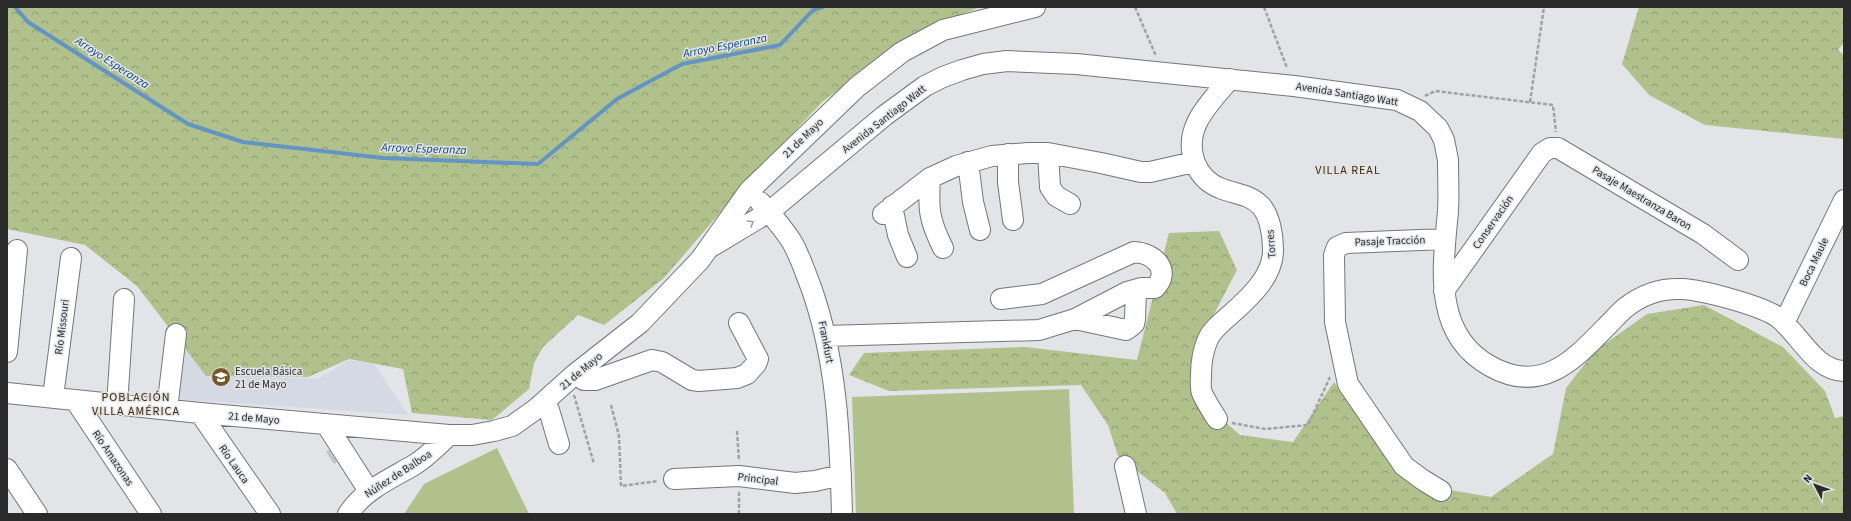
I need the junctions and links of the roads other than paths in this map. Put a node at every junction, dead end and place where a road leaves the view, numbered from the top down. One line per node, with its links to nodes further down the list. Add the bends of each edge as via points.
1 (1035, 7): 11 (street, 21 de Mayo, via 943,30 902,52 857,87)
2 (1207, 78): 3 (street, Avenida Santiago Watt); 4 (street, Torres); 14 (street, Avenida Santiago Watt, via 1076,64 1007,61 962,70 931,83 906,99)
3 (1230, 80): 4 (street, Torres); 17 (street, Avenida Santiago Watt, via 1380,97 1397,100 1420,110 1438,128 1444,140 1448,160)
4 (1205, 107): 9 (street, Torres, via 1192,136 1191,151)
5 (1550, 150): 23 (street, Pasaje Maestranza Baron, via 1703,234); 25 (street, Conservación)
6 (1008, 154): 7 (street); 8 (street); 15 (street, via 1008,182)
7 (1048, 154): 9 (street, via 1101,162 1141,172); 13 (street, via 1050,187 1056,196)
8 (968, 162): 10 (street); 16 (street, via 973,202)
9 (1194, 162): 43 (street, Torres, via 1207,181 1247,196 1261,206 1267,217 1273,248 1273,262 1268,274 1208,339 1201,366 1202,392)
10 (930, 178): 19 (street, via 928,205 932,227); 22 (street, via 888,210)
11 (749, 190): 14 (street, Frankfurt); 18 (street, 21 de Mayo)
12 (1844, 200): 30 (street, Boca Maule)
13 (1070, 204)
14 (769, 212): 18 (street, Avenida Santiago Watt, one-way to 14); 32 (street, Frankfurt, via 792,242 801,260)
15 (1013, 220)
16 (980, 230)
17 (1445, 239): 25 (street, Avenida Santiago Watt); 52 (street, Pasaje Tracción, via 1346,243 1337,247 1334,255 1335,322 1348,384 1404,466)
18 (709, 248): 35 (street, 21 de Mayo, via 687,276 640,323)
19 (943, 248)
20 (17, 250): 33 (street)
21 (71, 258): 37 (street, Río Missouri)
22 (907, 258)
23 (1738, 260)
24 (1136, 290): 27 (street, via 1155,288 1161,280 1159,264 1144,252 1127,254 1042,294); 28 (street); 28 (street, via 1134,324 1126,330)
25 (1444, 291): 30 (street, Avenida Santiago Watt, via 1449,321 1461,342 1479,360 1502,373 1526,377 1545,375 1569,362 1625,308 1648,294 1665,289 1714,294 1762,310)
26 (124, 299): 39 (street)
27 (1002, 299)
28 (1075, 319): 32 (street, via 1039,330)
29 (739, 323): 35 (street, via 758,359 746,374 737,378 699,382 662,362 652,360 595,380)
30 (1784, 323): 34 (street, Avenida Santiago Watt, via 1818,360 1828,367)
31 (176, 334): 40 (street)
32 (825, 336): 49 (street, Frankfurt, via 834,390)
33 (7, 352)
34 (1844, 371)
35 (573, 377): 42 (street, 21 de Mayo)
36 (7, 393): 37 (street, 21 de Mayo)
37 (53, 397): 38 (street, 21 de Mayo)
38 (75, 400): 39 (street, 21 de Mayo); 54 (street, Río Amazonas)
39 (117, 405): 40 (street, 21 de Mayo)
40 (167, 410): 41 (street, 21 de Mayo)
41 (200, 413): 44 (street, 21 de Mayo); 55 (street, Río Lauca)
42 (525, 418): 45 (street, 21 de Mayo, via 512,426 494,431); 46 (street, via 550,414)
43 (1217, 419)
44 (326, 424): 45 (street, 21 de Mayo); 51 (street)
45 (449, 435): 51 (street, Núñez de Balboa, via 438,447 414,464)
46 (560, 444)
47 (1125, 466): 58 (street)
48 (7, 469): 53 (street)
49 (841, 475): 50 (street, Principal, via 795,483 740,476); 57 (street, Frankfurt)
50 (674, 479)
51 (369, 491): 56 (street, Núñez de Balboa, via 354,504)
52 (1441, 491)
53 (37, 514)
54 (151, 514)
55 (270, 514)
56 (348, 514)
57 (842, 514)
58 (1136, 514)

